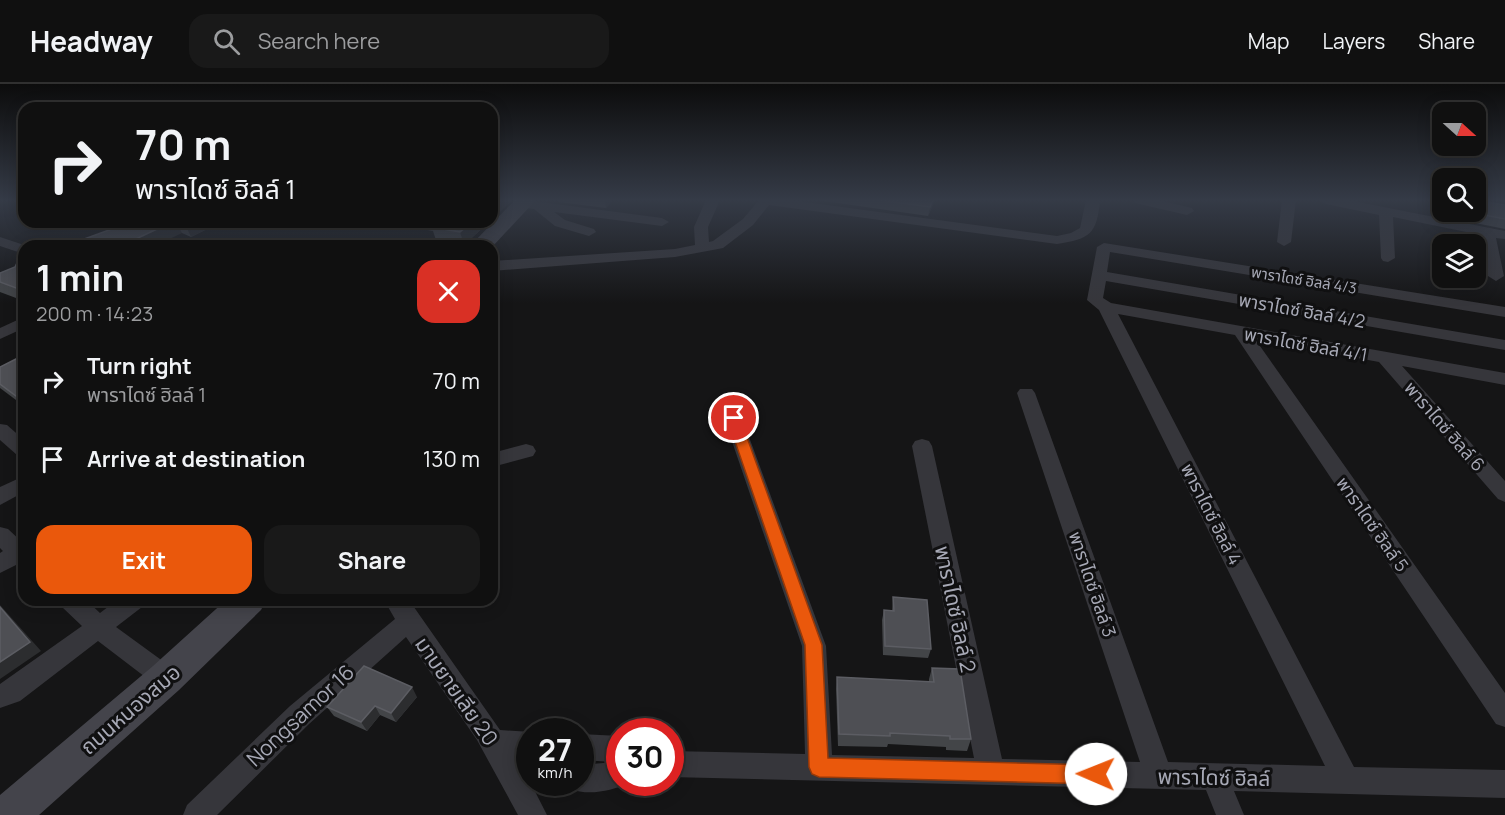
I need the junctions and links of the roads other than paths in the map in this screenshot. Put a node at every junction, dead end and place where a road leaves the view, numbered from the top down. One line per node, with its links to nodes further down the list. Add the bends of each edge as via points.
1 (701, 234): 12 (street)
2 (732, 234): 12 (street, via 718,245)
3 (1015, 234): 4 (street, via 1057,240)
4 (1082, 234)
5 (1285, 234): 9 (street)
6 (1387, 234): 13 (street)
7 (1488, 234): 16 (street)
8 (0, 241): 11 (street)
9 (1284, 242)
10 (1104, 247): 15 (street, พาราไดซ์ ฮิลล์ 4); 18 (street, พาราไดซ์ ฮิลล์ 4/3)
11 (18, 248)
12 (702, 248): 14 (street)
13 (1388, 258)
14 (498, 266)
15 (1099, 274): 17 (street, พาราไดซ์ ฮิลล์ 4, via 1095,300); 22 (street, พาราไดซ์ ฮิลล์ 4/2)
16 (1496, 276)
17 (1106, 307): 21 (street, พาราไดซ์ ฮิลล์ 4/1); 53 (street, พาราไดซ์ ฮิลล์ 4)
18 (1505, 312)
19 (18, 325): 20 (street)
20 (0, 333)
21 (1242, 333): 23 (street, พาราไดซ์ ฮิลล์ 4/1); 44 (street, พาราไดซ์ ฮิลล์ 5)
22 (1505, 345)
23 (1386, 358): 24 (street, พาราไดซ์ ฮิลล์ 4/1); 33 (street, พาราไดซ์ ฮิลล์ 6)
24 (1505, 379)
25 (1026, 393): 51 (street, พาราไดซ์ ฮิลล์ 3)
26 (734, 418): 48 (street, via 814,645)
27 (0, 430): 28 (street)
28 (18, 445)
29 (922, 446): 50 (street, พาราไดซ์ ฮิลล์ 2)
30 (526, 451): 31 (street)
31 (498, 458)
32 (18, 486): 34 (street)
33 (1505, 494)
34 (0, 497)
35 (0, 535): 36 (street)
36 (14, 558)
37 (77, 606): 41 (street)
38 (126, 606): 41 (street)
39 (233, 606): 42 (street, ถนนหนองสมอ)
40 (402, 611): 45 (street, มาบยายเลีย 20); 57 (street, Nongsamor 16, via 346,672)
41 (100, 627): 42 (street); 43 (street, via 11,693)
42 (166, 678): 56 (street, ถนนหนองสมอ)
43 (0, 696)
44 (1505, 715)
45 (494, 742): 46 (street); 49 (street, มาบยายเลีย 20)
46 (516, 743)
47 (684, 764): 48 (street, พาราไดซ์ ฮิลล์)
48 (819, 767): 50 (street, พาราไดซ์ ฮิลล์)
49 (516, 771)
50 (990, 772): 51 (street, พาราไดซ์ ฮิลล์)
51 (1159, 776): 52 (street, พาราไดซ์ ฮิลล์)
52 (1215, 777): 53 (street, พาราไดซ์ ฮิลล์); 59 (street)
53 (1347, 781): 54 (street, พาราไดซ์ ฮิลล์)
54 (1505, 784)
55 (528, 796): 58 (street, มาบยายเลีย 20)
56 (8, 815)
57 (197, 815)
58 (533, 815)
59 (1230, 815)

